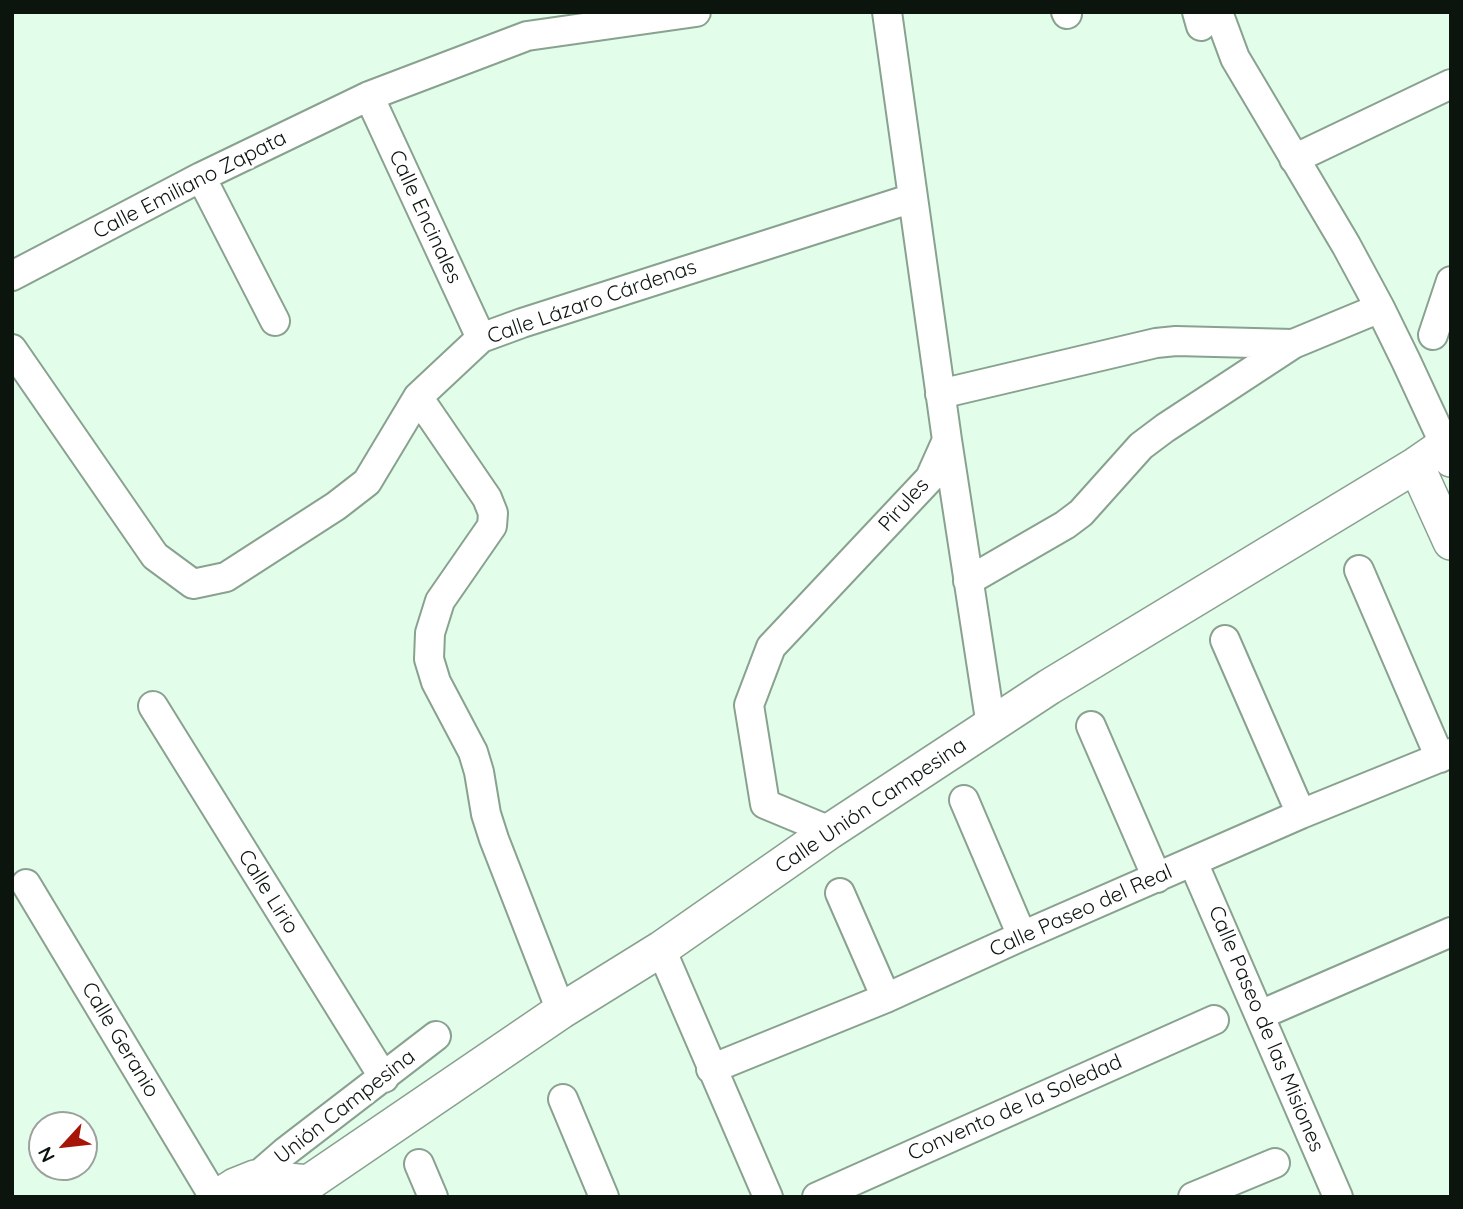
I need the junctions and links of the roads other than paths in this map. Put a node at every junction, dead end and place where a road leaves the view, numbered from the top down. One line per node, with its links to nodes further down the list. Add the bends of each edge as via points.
1 (695, 12): 5 (street, Calle Emiliano Zapata, via 527,36)
2 (887, 12): 8 (street)
3 (1205, 17): 6 (street, via 1235,58)
4 (1451, 84): 6 (street)
5 (369, 96): 7 (street, Calle Emiliano Zapata); 14 (street, Calle Encinales)
6 (1294, 159): 11 (street)
7 (201, 177): 9 (street, Calle Emiliano Zapata); 12 (street)
8 (913, 198): 14 (street, Calle Lázaro Cárdenas); 17 (street)
9 (12, 276)
10 (1451, 281): 13 (street)
11 (1380, 308): 15 (street); 20 (street)
12 (275, 321)
13 (1433, 335)
14 (481, 338): 18 (street, Calle Lázaro Cárdenas)
15 (1293, 344): 17 (street, via 1156,343); 24 (street, via 1141,446 1065,525)
16 (12, 349): 18 (street, Calle Lázaro Cárdenas, via 155,556 193,584 226,577 367,482)
17 (940, 394): 19 (street)
18 (418, 397): 41 (street, via 493,513 492,526 440,601 430,633 429,659 436,682 473,752 497,848)
19 (947, 440): 24 (street); 32 (street, Pirules, via 930,478 771,647 749,705 765,804)
20 (1448, 452): 21 (street, Calle Unión Campesina)
21 (1416, 465): 22 (street); 27 (street, Calle Unión Campesina)
22 (1451, 542)
23 (1359, 570): 29 (street)
24 (968, 581): 27 (street)
25 (1225, 640): 31 (street)
26 (153, 706): 46 (street, Calle Lirio)
27 (991, 726): 32 (street, Calle Unión Campesina)
28 (1091, 726): 34 (street)
29 (1445, 756): 31 (street, Calle Paseo del Real)
30 (964, 800): 38 (street)
31 (1301, 814): 33 (street, Calle Paseo del Real)
32 (831, 831): 39 (street, Calle Unión Campesina)
33 (1194, 862): 34 (street, Calle Paseo del Real); 42 (street, Calle Paseo de las Misiones)
34 (1157, 878): 38 (street, Calle Paseo del Real)
35 (26, 884): 52 (street, Calle Geranio)
36 (840, 893): 40 (street)
37 (1451, 933): 42 (street)
38 (1022, 936): 40 (street, Calle Paseo del Real)
39 (661, 949): 41 (street, Calle Unión Campesina); 45 (street)
40 (886, 998): 45 (street, Calle Paseo del Real)
41 (561, 1011): 51 (street, Calle Unión Campesina)
42 (1260, 1014): 58 (street, Calle Paseo de las Misiones)
43 (1214, 1020): 56 (street, Convento de la Soledad)
44 (436, 1036): 46 (street, Unión Campesina)
45 (712, 1069): 55 (street)
46 (384, 1078): 50 (street, Unión Campesina)
47 (563, 1099): 54 (street)
48 (1275, 1163): 57 (street)
49 (419, 1164): 53 (street)
50 (255, 1178): 51 (street, Calle Unión Campesina); 52 (street)
51 (299, 1190)
52 (216, 1197)
53 (433, 1197)
54 (604, 1197)
55 (768, 1197)
56 (817, 1197)
57 (1193, 1197)
58 (1338, 1197)

